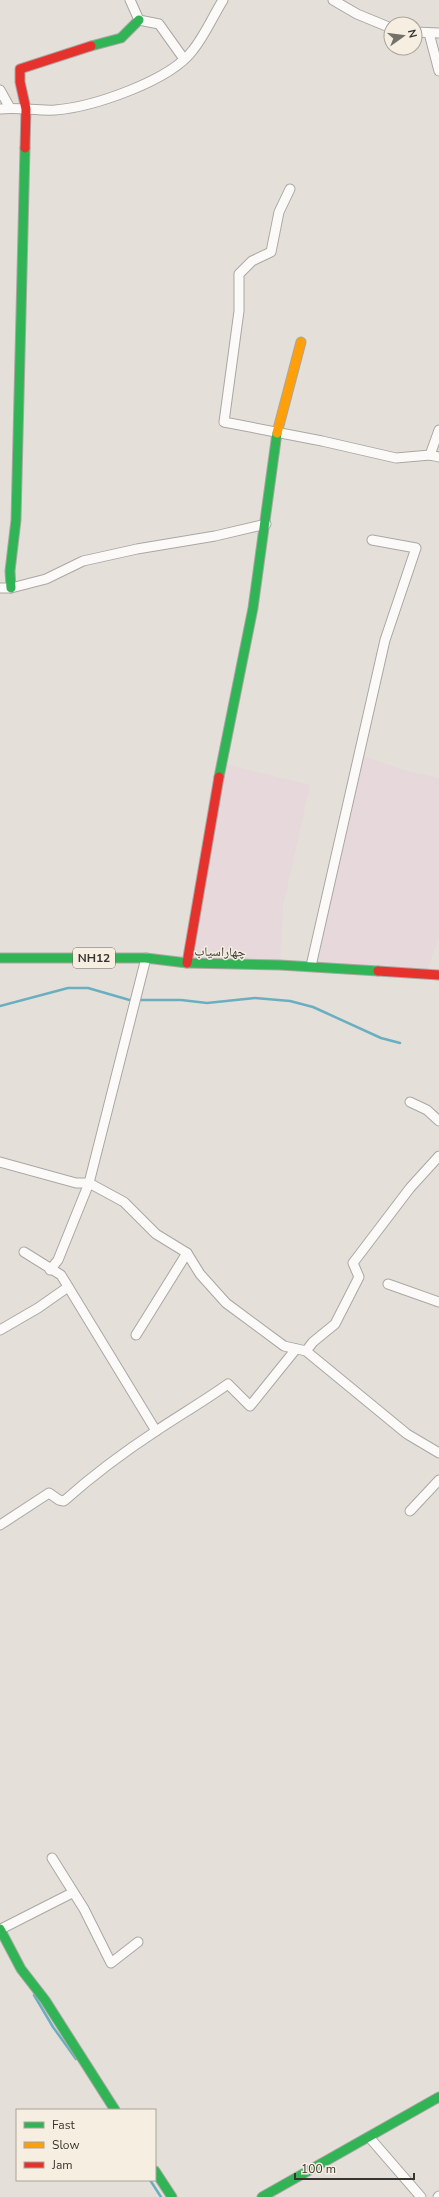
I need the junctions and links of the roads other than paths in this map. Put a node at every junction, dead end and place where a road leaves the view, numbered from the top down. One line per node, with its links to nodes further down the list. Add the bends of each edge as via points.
1 (130, 0): 4 (street)
2 (223, 0): 9 (street, via 193,50)
3 (333, 0): 5 (street)
4 (139, 20): 9 (street, via 159,24); 14 (main road, via 121,38 74,50 20,69)
5 (383, 25)
6 (423, 33): 7 (street)
7 (429, 33): 8 (street); 10 (street)
8 (439, 33)
9 (184, 59): 14 (street, via 177,67 140,86 106,99 55,110)
10 (439, 71)
11 (0, 90): 12 (street)
12 (10, 108): 13 (street); 14 (street)
13 (0, 109)
14 (26, 109): 23 (main road, via 20,420)
15 (290, 189): 18 (street, via 278,212 271,252 252,262 239,274 239,311 224,422)
16 (301, 342): 18 (main road)
17 (439, 430): 19 (street)
18 (278, 433): 19 (street, via 322,440 396,458); 20 (main road)
19 (434, 456)
20 (266, 524): 23 (street, via 208,538 83,560 46,579); 26 (main road, via 253,608 221,763)
21 (372, 540): 27 (street, via 416,548 385,640)
22 (0, 588): 23 (street)
23 (11, 588)
24 (0, 958): 25 (main road, چهاراسیاب / NH12)
25 (146, 958): 26 (main road, چهاراسیاب / NH12); 33 (street)
26 (187, 963): 27 (main road, چهاراسیاب / NH12)
27 (310, 966): 28 (main road, چهاراسیاب / NH12)
28 (439, 975)
29 (410, 1102): 30 (street, via 427,1110)
30 (439, 1121)
31 (439, 1156): 43 (street, via 410,1188 353,1263 359,1276 335,1324)
32 (0, 1162): 33 (street, via 76,1183)
33 (88, 1183): 35 (street, via 124,1202 156,1234); 36 (street, via 58,1260)
34 (24, 1252): 36 (street)
35 (187, 1253): 41 (street); 42 (street, via 200,1274 226,1303 284,1346)
36 (50, 1270): 38 (street, via 60,1275)
37 (388, 1284): 39 (street)
38 (68, 1287): 40 (street); 44 (street)
39 (439, 1302)
40 (0, 1330)
41 (136, 1335)
42 (296, 1349): 43 (street); 44 (street, via 250,1406 228,1384)
43 (306, 1351): 45 (street, via 407,1434)
44 (156, 1431): 48 (street, via 64,1501 49,1493)
45 (439, 1453)
46 (439, 1480): 47 (street)
47 (410, 1511)
48 (0, 1525)
49 (52, 1858): 50 (street)
50 (72, 1893): 51 (street); 52 (street, via 84,1909 111,1963)
51 (0, 1929): 54 (main road, via 21,1969 45,2000)
52 (138, 1942)
53 (439, 2097): 55 (main road)
54 (114, 2109)
55 (369, 2137): 58 (main road); 59 (street)
56 (156, 2173): 57 (main road)
57 (172, 2197)
58 (262, 2197)
59 (421, 2197)

